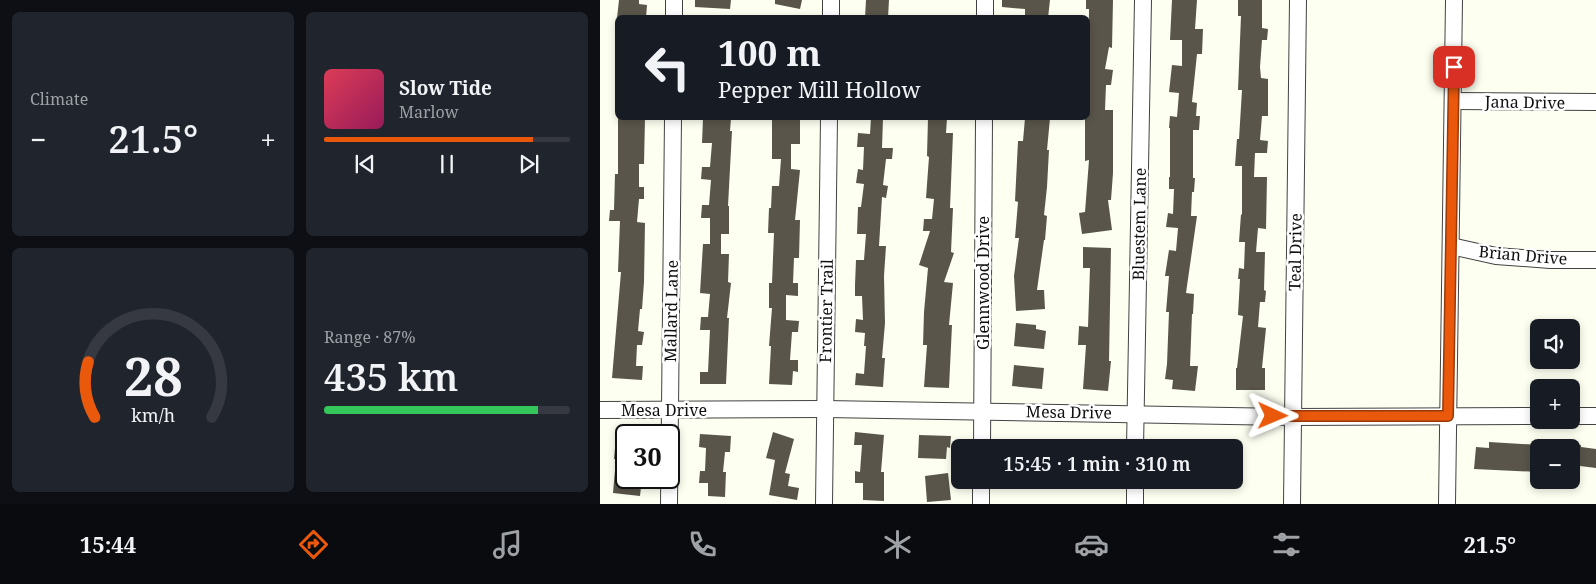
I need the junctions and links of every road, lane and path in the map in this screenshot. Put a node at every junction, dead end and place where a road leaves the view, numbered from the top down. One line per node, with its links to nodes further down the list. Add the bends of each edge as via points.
1 (674, 0): 7 (street)
2 (831, 0): 8 (street)
3 (985, 0): 9 (street)
4 (1143, 0): 21 (street, Bluestem Lane)
5 (1298, 0): 26 (street, Teal Drive)
6 (1454, 0): 10 (street)
7 (674, 15)
8 (831, 15)
9 (985, 15)
10 (1454, 101): 11 (street, Jana Drive); 15 (street)
11 (1596, 102)
12 (673, 120): 19 (street, Mallard Lane)
13 (829, 120): 17 (street, Frontier Trail)
14 (984, 120): 20 (street, Glennwood Drive)
15 (1451, 246): 16 (street, Brian Drive, via 1496,256); 22 (street)
16 (1596, 260)
17 (825, 409): 19 (street, Mesa Drive); 20 (street, Mesa Drive); 32 (street, Frontier Trail)
18 (600, 410): 19 (street, Mesa Drive)
19 (670, 410): 31 (street, Mallard Lane)
20 (982, 410): 21 (street, Mesa Drive); 27 (street, Glennwood Drive)
21 (1135, 414): 26 (street, Mesa Drive); 28 (street, Bluestem Lane)
22 (1448, 416): 23 (street, Mesa Drive); 26 (street, Mesa Drive); 36 (street)
23 (1530, 416)
24 (1580, 416): 25 (street)
25 (1596, 416)
26 (1293, 417): 35 (street, Teal Drive)
27 (982, 439)
28 (1135, 439)
29 (981, 489): 33 (street)
30 (1135, 489): 34 (street)
31 (669, 504)
32 (824, 504)
33 (981, 504)
34 (1135, 504)
35 (1292, 504)
36 (1447, 504)

